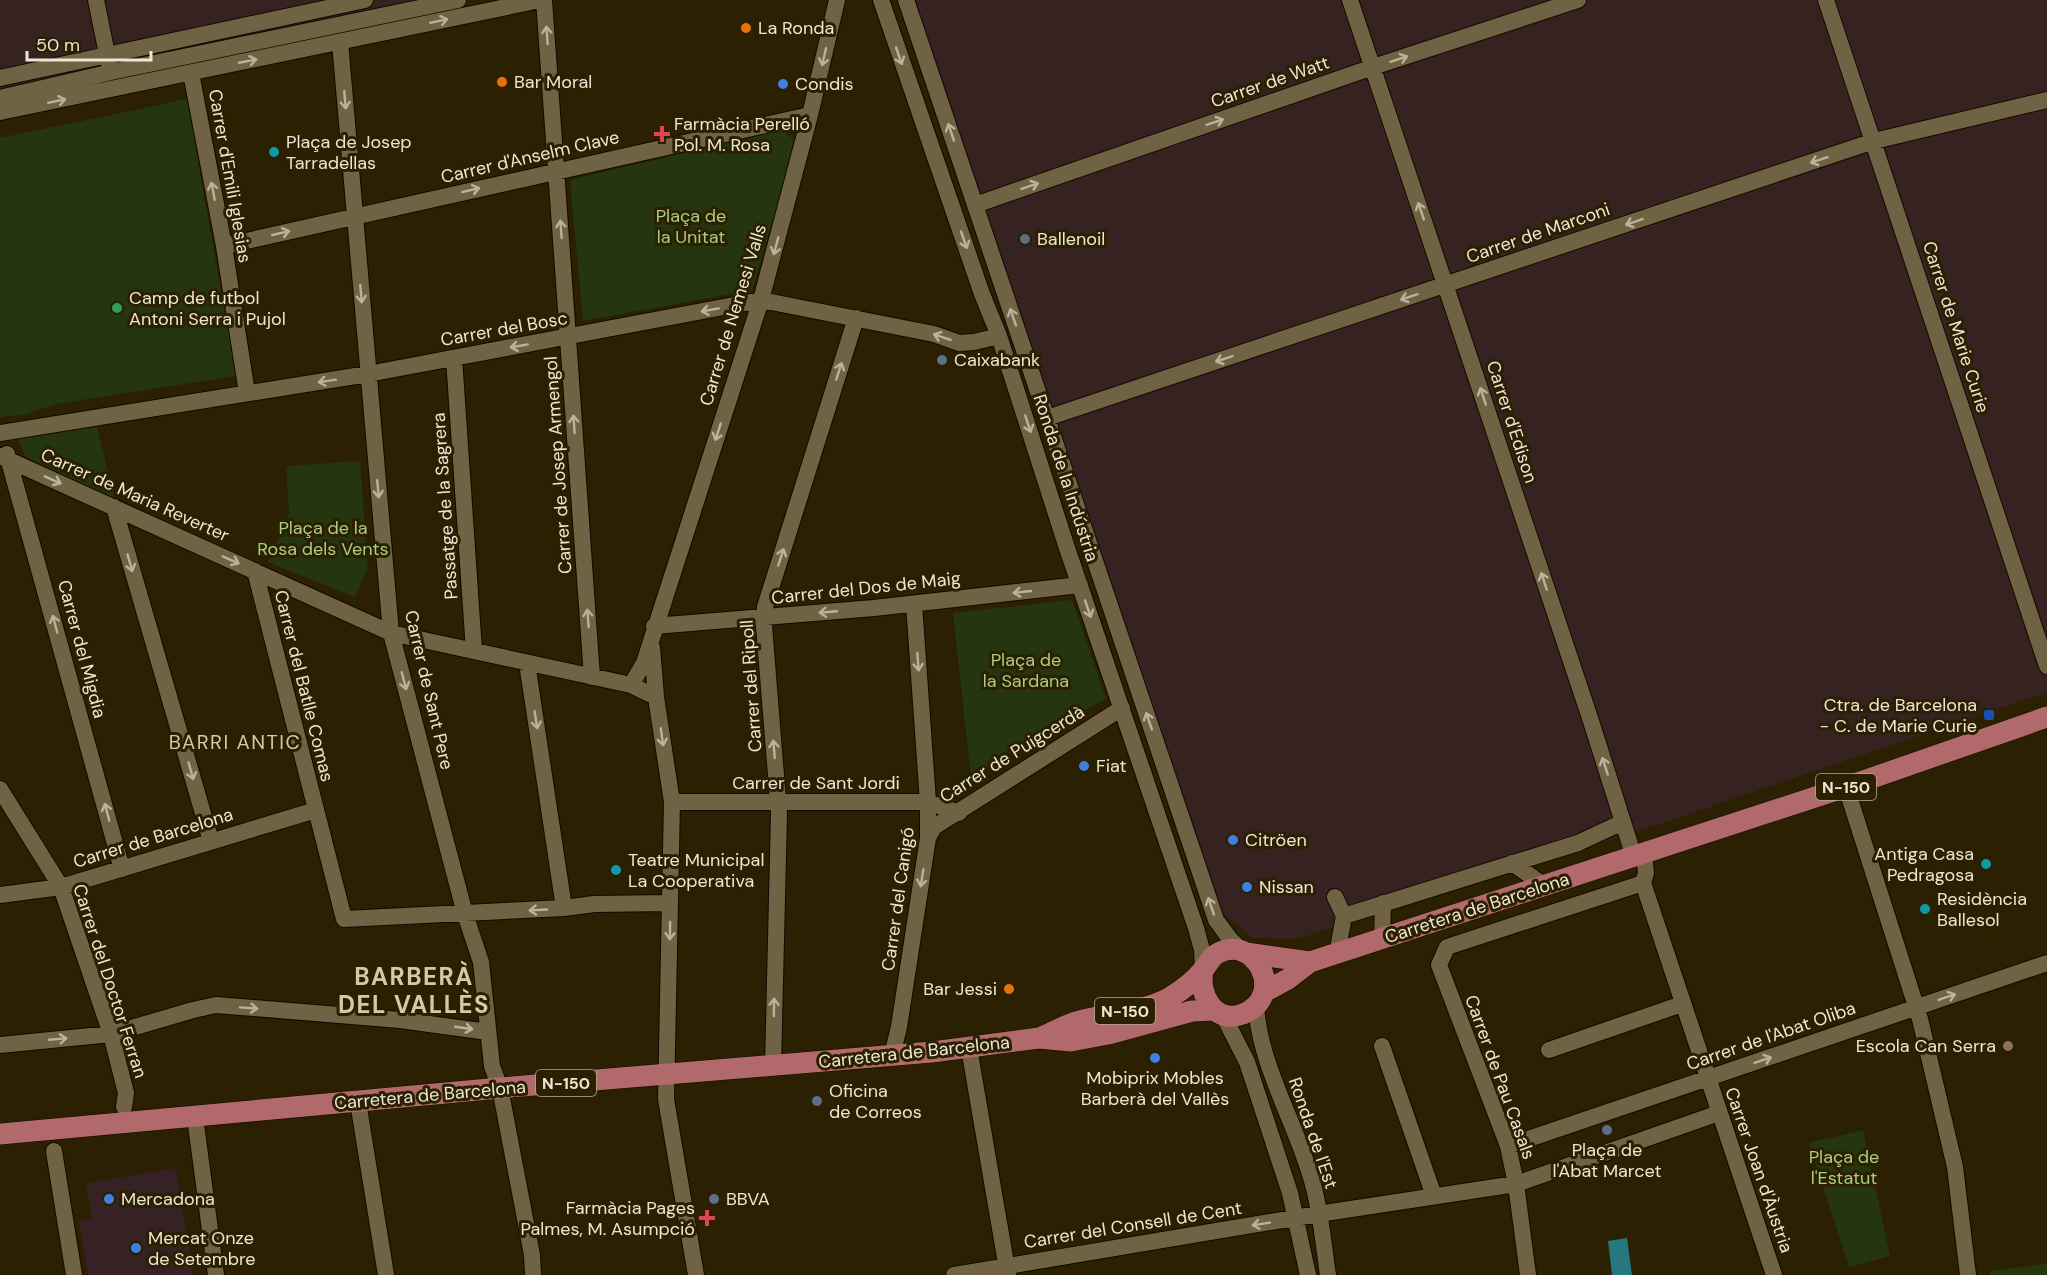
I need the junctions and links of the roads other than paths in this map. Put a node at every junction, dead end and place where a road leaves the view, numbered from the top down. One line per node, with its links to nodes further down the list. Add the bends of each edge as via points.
1 (96, 0): 12 (street)
2 (365, 0): 12 (street)
3 (458, 0): 16 (street)
4 (542, 0): 11 (street, one-way to 4); 22 (street, Carrer de Josep Armengol, one-way to 4)
5 (837, 0): 20 (street, Carrer de Nemesi Valls, one-way to 20)
6 (881, 0): 29 (street, Ronda de la Indústria, one-way to 29)
7 (906, 0): 23 (street, Ronda de la Indústria, one-way to 7)
8 (1350, 0): 13 (street, Carrer d'Edison)
9 (1578, 0): 13 (street, Carrer de Watt, one-way to 9)
10 (1826, 0): 21 (street, Carrer de Marie Curie)
11 (340, 42): 14 (street, one-way to 11); 24 (street, Carrer de Sant Pere, one-way to 24)
12 (107, 56): 15 (street); 16 (street)
13 (1373, 67): 23 (street, Carrer de Watt, one-way to 13); 26 (street, Carrer d'Edison, one-way to 13)
14 (191, 73): 16 (street); 25 (street, Carrer d'Emili Iglesias, one-way to 14)
15 (0, 78)
16 (113, 80): 17 (street, via 90,79); 19 (street, one-way to 16)
17 (0, 98)
18 (2047, 100): 21 (street, Carrer de Marconi)
19 (0, 112)
20 (810, 115): 22 (street, Carrer d'Anselm Clave); 27 (street, Carrer de Nemesi Valls, one-way to 27)
21 (1874, 141): 26 (street, Carrer de Marconi, one-way to 26); 46 (street, Carrer de Marie Curie)
22 (557, 171): 24 (street, Carrer d'Anselm Clave, one-way to 22); 30 (street, Carrer de Josep Armengol, one-way to 22)
23 (975, 205): 34 (street, Ronda de la Indústria, one-way to 23)
24 (354, 217): 25 (street, Carrer d'Anselm Clave, one-way to 24); 32 (street, Carrer de Sant Pere, one-way to 32)
25 (224, 246): 33 (street, Carrer d'Emili Iglesias)
26 (1446, 285): 34 (street, Carrer de Marconi, one-way to 34); 59 (street, Carrer d'Edison, one-way to 26)
27 (761, 300): 28 (street, Carrer del Bosc); 30 (street, Carrer del Bosc, one-way to 30); 42 (street, Carrer de Nemesi Valls, one-way to 42)
28 (856, 318): 29 (street, Carrer del Bosc, one-way to 28, via 958,343 934,334); 41 (street, Carrer del Ripoll, one-way to 28, via 765,607)
29 (999, 336): 39 (street, Ronda de la Indústria, one-way to 39)
30 (568, 337): 31 (street, Carrer del Bosc, one-way to 31); 47 (street, Carrer de Josep Armengol, one-way to 30)
31 (454, 358): 32 (street, Carrer del Bosc); 44 (street, Passatge de la Sagrera)
32 (368, 374): 33 (street, Carrer del Bosc, one-way to 33); 43 (street, Carrer de Sant Pere, one-way to 43)
33 (247, 393): 35 (street, Carrer del Bosc)
34 (1047, 418): 76 (street, Ronda de la Indústria, one-way to 34, via 1216,920)
35 (4, 435): 36 (street, Carrer del Migdia)
36 (10, 460): 37 (street, Carrer de Maria Reverter, one-way to 37); 64 (street, Carrer del Migdia, one-way to 36)
37 (114, 507): 38 (street, Carrer de Maria Reverter, one-way to 38); 61 (street, one-way to 61)
38 (255, 571): 43 (street, Carrer de Maria Reverter); 57 (street, Carrer del Batlle Comas)
39 (1080, 585): 40 (street, Carrer del Dos de Maig, one-way to 40); 50 (street, Ronda de la Indústria, one-way to 50)
40 (914, 604): 41 (street, Carrer del Dos de Maig, one-way to 41); 55 (street, Carrer del Canigó, one-way to 55)
41 (765, 618): 42 (street, Carrer del Dos de Maig); 56 (street, Carrer del Ripoll, one-way to 41)
42 (653, 632): 48 (street, Carrer de Nemesi Valls, via 644,663); 49 (street, Carrer de Nemesi Valls)
43 (391, 633): 44 (street, Carrer de Maria Reverter); 73 (street, Carrer de Sant Pere, one-way to 73)
44 (474, 651): 45 (street, Carrer de Maria Reverter)
45 (527, 663): 47 (street, Carrer de Maria Reverter); 72 (street, one-way to 72)
46 (2047, 666)
47 (592, 676): 48 (street, Carrer de Maria Reverter)
48 (631, 685): 49 (street)
49 (656, 697): 54 (street, Carrer de Nemesi Valls, one-way to 54)
50 (1122, 708): 58 (street, Carrer de Puigcerdà); 81 (street, Ronda de la Indústria, via 1196,928)
51 (2047, 717): 52 (main road, Carretera de Barcelona / N-150)
52 (1846, 787): 62 (main road, Carretera de Barcelona / N-150); 84 (street)
53 (0, 789): 66 (street, Carrer del Doctor Ferran)
54 (672, 802): 56 (street, Carrer de Sant Jordi); 70 (street, Carrer de Nemesi Valls)
55 (928, 802): 56 (street, Carrer de Sant Jordi); 58 (street, Carrer de Sant Jordi); 60 (street, Carrer del Canigó)
56 (778, 803): 94 (street, Carrer del Ripoll, one-way to 56)
57 (316, 810): 61 (street, Carrer de Barcelona); 73 (street, Carrer del Batlle Comas, via 344,919)
58 (959, 813): 60 (street, Carrer de Puigcerdà, via 934,827)
59 (1623, 822): 62 (street, Carrer d'Edison); 63 (street, via 1578,843)
60 (928, 838): 93 (street, Carrer del Canigó, one-way to 93)
61 (211, 841): 64 (street, Carrer de Barcelona)
62 (1639, 855): 65 (main road, Carretera de Barcelona / N-150); 67 (street, via 1646,873)
63 (1512, 863): 65 (street); 71 (street)
64 (122, 869): 66 (street, Carrer de Barcelona)
65 (1545, 886): 75 (main road, Carretera de Barcelona / N-150)
66 (61, 887): 68 (street, Carrer de Barcelona); 87 (street, Carrer del Doctor Ferran)
67 (1645, 888): 80 (street, Carretera de Barcelona, via 1618,890 1447,947); 83 (street, Carrer Joan d'Àustria)
68 (0, 895)
69 (1335, 897): 74 (street)
70 (670, 903): 72 (street); 95 (street, Carrer de Nemesi Valls, one-way to 95)
71 (1383, 903): 74 (street); 75 (street)
72 (564, 908): 73 (street, one-way to 73)
73 (465, 914): 86 (street, Carrer de Sant Pere, via 481,962)
74 (1344, 916): 77 (street)
75 (1382, 940): 77 (main road, Carretera de Barcelona / N-150)
76 (1245, 953): 78 (main road, Carretera de Barcelona / N-150); 81 (main road, N-150, via 1220,953); 82 (main road, via 1262,968 1265,980)
77 (1337, 954): 78 (main road, Carretera de Barcelona / N-150)
78 (1310, 962): 82 (main road, Carretera de Barcelona / N-150)
79 (2047, 963): 84 (street, Carrer de l'Abat Oliba, one-way to 79)
80 (1439, 965): 103 (street, Carrer de Pau Casals)
81 (1203, 970): 85 (main road, via 1204,998); 88 (main road, N-150, via 1179,992 1160,1002 1075,1023)
82 (1260, 999): 85 (main road, N-150, via 1243,1014); 107 (street, Ronda de l'Est, via 1262,1046 1309,1171)
83 (1682, 1004): 92 (street); 96 (street, Carrer Joan d'Àustria)
84 (1917, 1007): 96 (street, Carrer de l'Abat Oliba, one-way to 84); 120 (street, via 1955,1167)
85 (1219, 1012): 88 (main road, N-150, via 1192,1011 1071,1041); 108 (street, via 1247,1062)
86 (488, 1032): 87 (street, one-way to 86, via 216,1005 400,1020); 97 (street, Carrer de Sant Pere, via 492,1066)
87 (111, 1034): 89 (street, one-way to 87); 98 (street, Carrer del Doctor Ferran)
88 (1039, 1038): 91 (main road, Carretera de Barcelona / N-150)
89 (0, 1045)
90 (1382, 1046): 106 (street)
91 (969, 1048): 93 (main road, Carretera de Barcelona / N-150); 109 (street)
92 (1549, 1050)
93 (892, 1055): 94 (main road, Carretera de Barcelona / N-150)
94 (773, 1065): 95 (main road, Carretera de Barcelona / N-150)
95 (667, 1074): 97 (main road, Carretera de Barcelona / N-150); 114 (street, Carrer de Nemesi Valls, via 666,1099)
96 (1707, 1078): 100 (street, Carrer Joan d'Àustria); 103 (street, Carrer de l'Abat Oliba)
97 (500, 1088): 99 (main road, Carretera de Barcelona / N-150); 113 (street, Carrer de Sant Pere)
98 (125, 1100)
99 (358, 1102): 101 (main road, Carretera de Barcelona / N-150); 112 (street)
100 (1719, 1113): 105 (street); 119 (street, Carrer Joan d'Àustria)
101 (195, 1116): 102 (main road, Carretera de Barcelona / N-150); 111 (street)
102 (0, 1134)
103 (1508, 1146): 105 (street, Carrer de Pau Casals)
104 (54, 1151): 110 (street)
105 (1516, 1184): 106 (street, Carrer del Consell de Cent); 118 (street, Carrer de Pau Casals)
106 (1434, 1196): 107 (street, Carrer del Consell de Cent)
107 (1318, 1214): 108 (street, Carrer del Consell de Cent); 117 (street, Ronda de l'Est)
108 (1296, 1218): 109 (street, Carrer del Consell de Cent, one-way to 109); 116 (street)
109 (1007, 1270): 115 (street, Carrer del Consell de Cent)
110 (74, 1275)
111 (216, 1275)
112 (386, 1275)
113 (533, 1275)
114 (696, 1275)
115 (954, 1275)
116 (1308, 1275)
117 (1329, 1275)
118 (1528, 1275)
119 (1774, 1275)
120 (1968, 1275)

